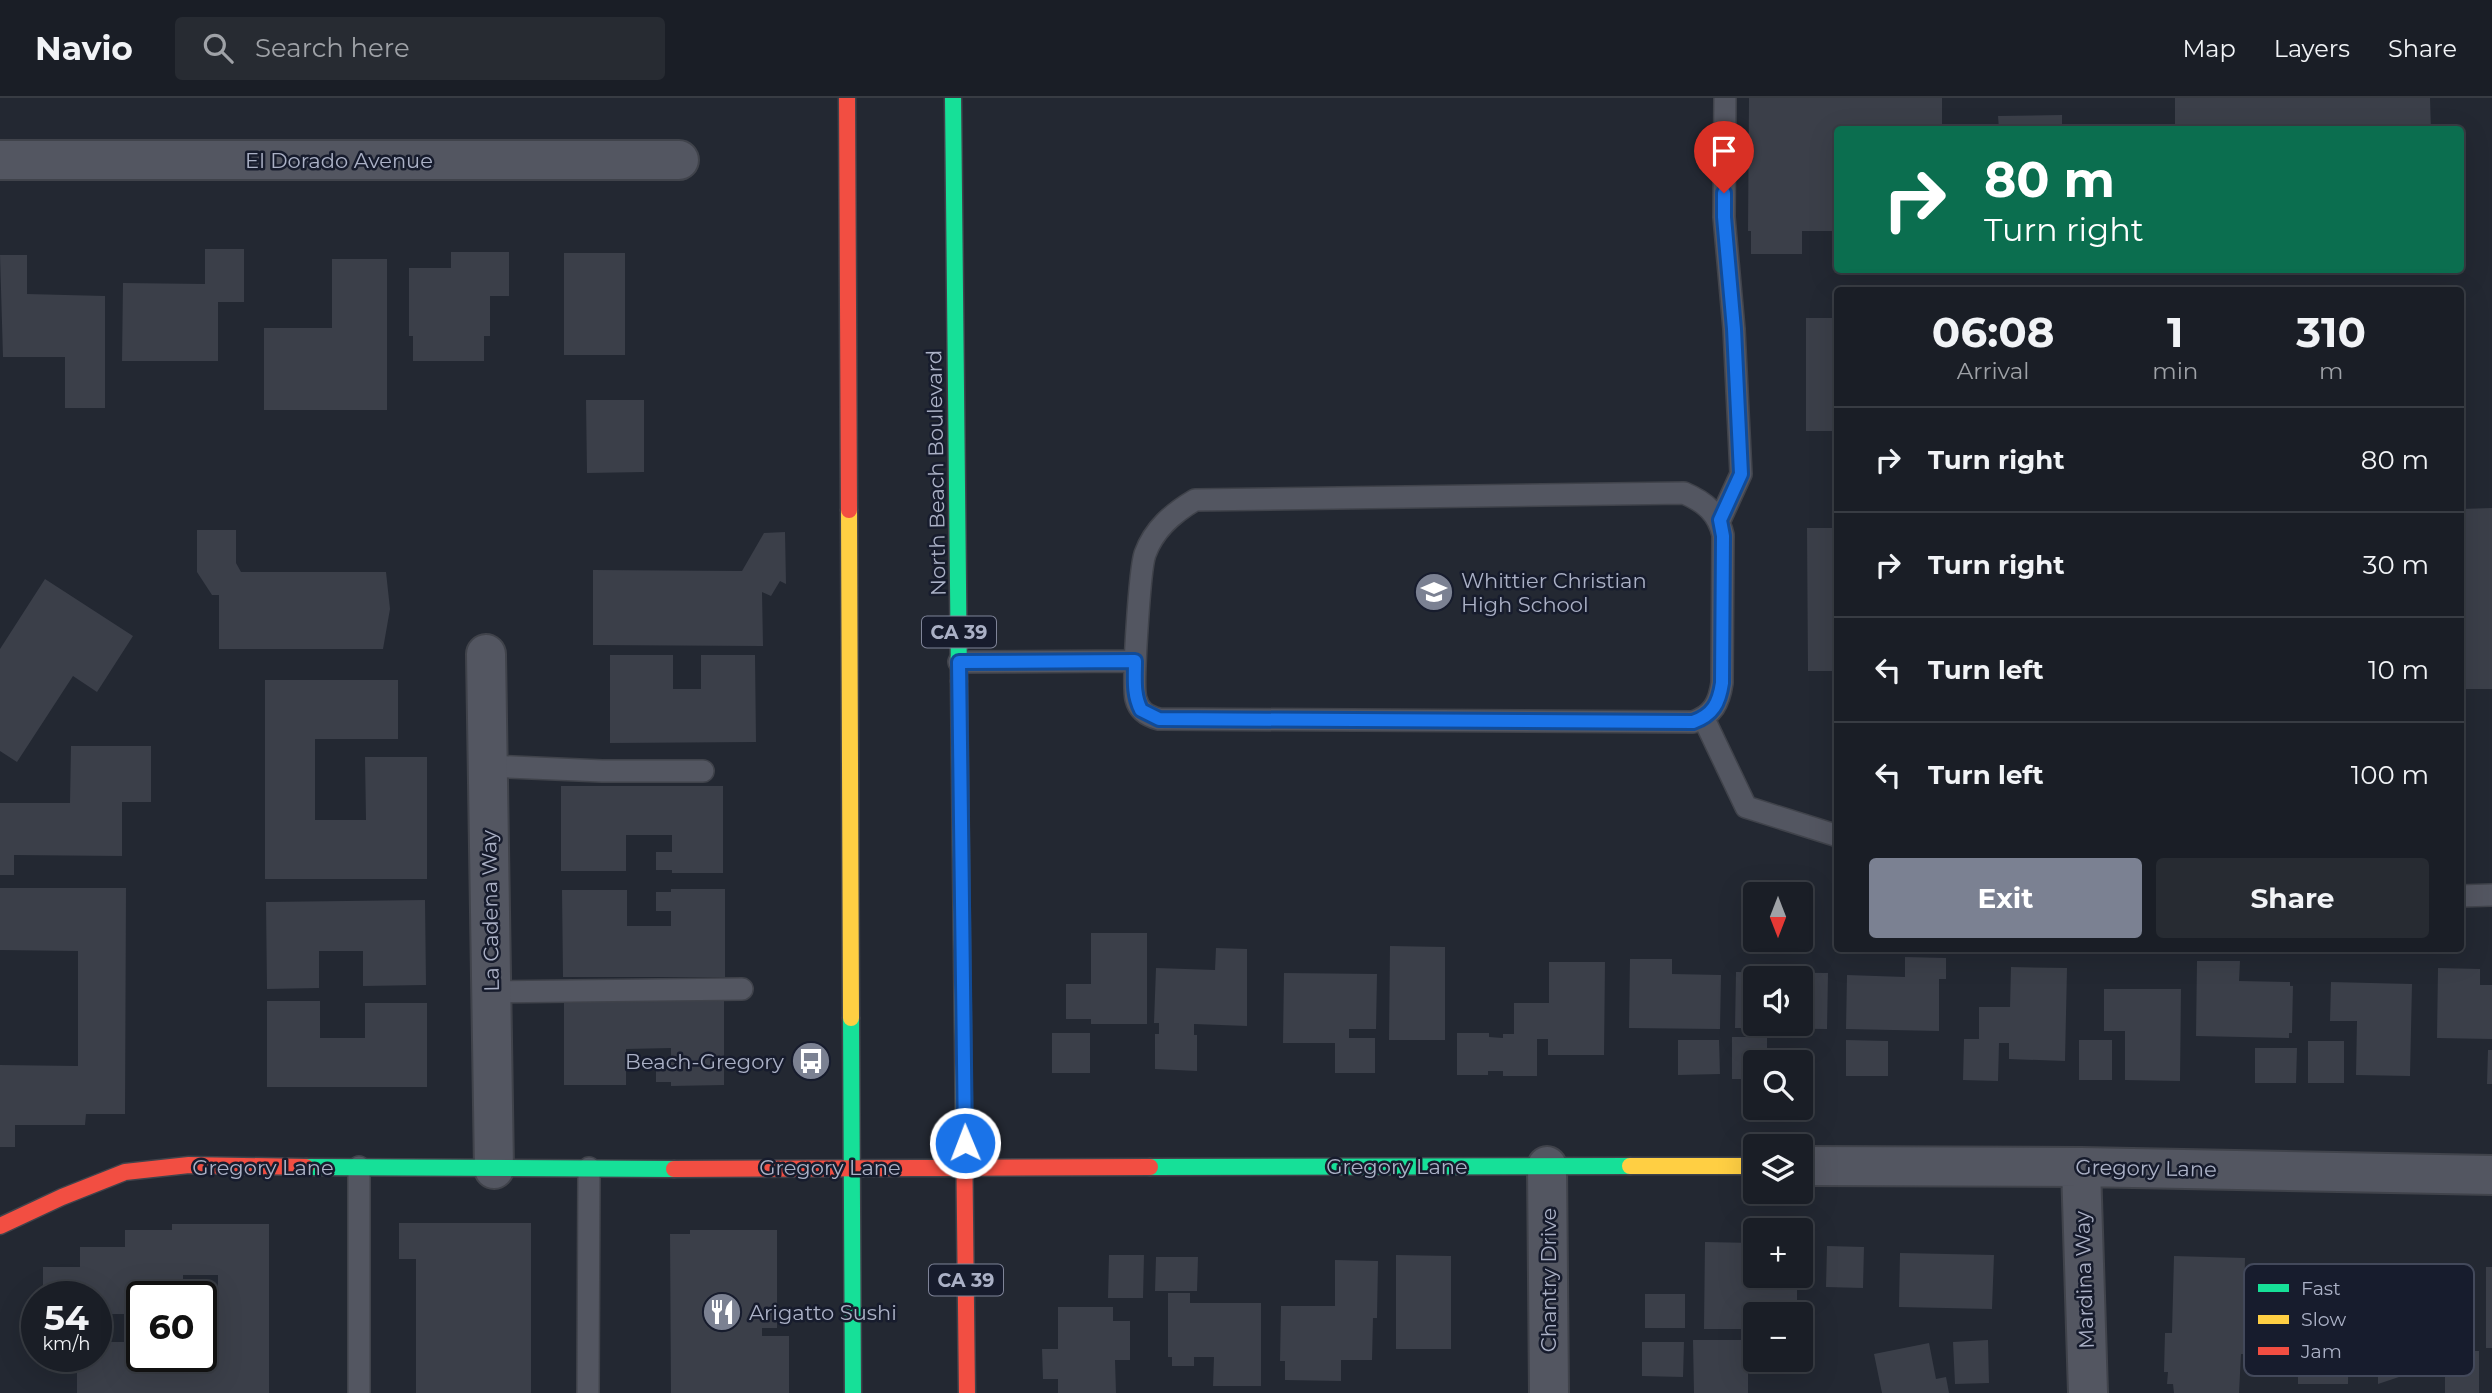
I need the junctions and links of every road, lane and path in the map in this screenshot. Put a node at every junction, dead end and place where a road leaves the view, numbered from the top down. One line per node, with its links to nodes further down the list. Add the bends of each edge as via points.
1 (847, 98): 22 (main road)
2 (953, 98): 9 (main road, North Beach Boulevard / CA 39)
3 (1725, 98): 6 (lane, via 1724,217 1741,474)
4 (0, 160): 5 (street, El Dorado Avenue)
5 (678, 160)
6 (1720, 520): 8 (lane, via 1699,499 1684,494 1195,500 1164,522 1144,556); 10 (lane, via 1722,683 1720,699)
7 (486, 654): 11 (street, La Cadena Way)
8 (1135, 661): 9 (lane); 10 (lane, via 1137,703 1159,719)
9 (959, 662): 23 (main road, North Beach Boulevard / CA 39)
10 (1704, 719): 13 (lane, via 1746,807)
11 (488, 766): 12 (lane); 17 (street, La Cadena Way)
12 (703, 771)
13 (1834, 835)
14 (2492, 895): 15 (lane)
15 (2464, 896)
16 (742, 989): 17 (lane)
17 (491, 992): 26 (street, La Cadena Way)
18 (1547, 1166): 19 (main road, Gregory Lane); 23 (main road, Gregory Lane); 33 (street, Chantry Drive)
19 (1743, 1166)
20 (1813, 1166): 24 (street, Gregory Lane)
21 (359, 1167): 26 (main road, Gregory Lane); 28 (main road, Gregory Lane, via 189,1166 125,1172); 29 (lane)
22 (852, 1167): 23 (main road, Gregory Lane); 25 (main road, Gregory Lane); 31 (main road)
23 (965, 1167): 32 (main road, North Beach Boulevard / CA 39)
24 (2081, 1167): 27 (street, Gregory Lane); 34 (street, Mardina Way)
25 (589, 1168): 26 (main road, Gregory Lane); 30 (lane)
26 (494, 1169)
27 (2492, 1175)
28 (0, 1226)
29 (359, 1393)
30 (588, 1393)
31 (853, 1393)
32 (967, 1393)
33 (1549, 1393)
34 (2088, 1393)

